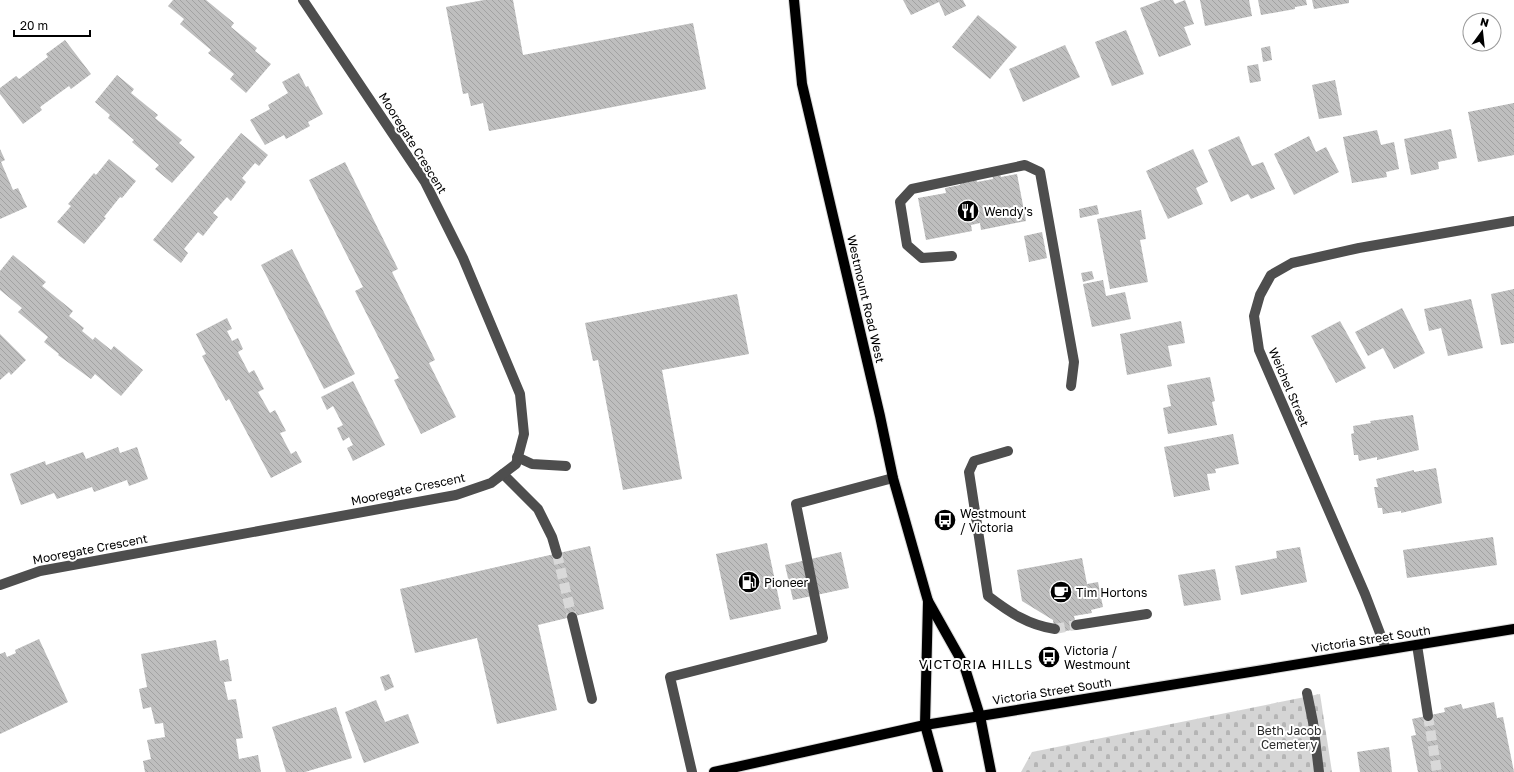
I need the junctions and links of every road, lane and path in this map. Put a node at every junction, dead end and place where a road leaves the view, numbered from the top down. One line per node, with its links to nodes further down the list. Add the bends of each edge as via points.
1 (303, 0): 7 (street, Mooregate Crescent, via 424,182 463,258 520,394 524,434)
2 (794, 0): 10 (main road, Westmount Road West, via 802,84)
3 (1514, 221): 20 (street, Weichel Street, via 1358,248 1292,263 1271,275 1260,295 1254,316 1259,350 1365,594)
4 (952, 256): 5 (street, via 922,258 907,245 900,202 912,189 1025,165 1040,172 1074,362)
5 (1071, 386)
6 (1008, 452): 17 (street, via 974,461 969,472 988,596 1013,615 1039,627)
7 (518, 457): 8 (street, via 532,464); 9 (street, Mooregate Crescent, via 516,464)
8 (566, 466)
9 (503, 474): 11 (street, via 538,509 552,537); 12 (street, Mooregate Crescent, via 491,483 456,494 40,571)
10 (893, 478): 13 (main road, Westmount Road West); 26 (street, via 796,504 823,638 670,677)
11 (556, 554)
12 (0, 585)
13 (928, 601): 23 (main road, Westmount Road West, via 964,665); 25 (main road, Westmount Road West)
14 (1147, 614): 16 (street)
15 (572, 617): 22 (street)
16 (1076, 625)
17 (1054, 629)
18 (1514, 629): 19 (main road, Victoria Street South)
19 (1417, 645): 20 (main road, Victoria Street South); 24 (street)
20 (1386, 649): 23 (main road, Victoria Street South)
21 (1307, 693): 30 (street)
22 (592, 699)
23 (980, 716): 25 (main road, Victoria Street South); 29 (main road, Westmount Road West)
24 (1428, 716)
25 (925, 725): 27 (main road, Victoria Street South); 28 (main road, Westmount Road West)
26 (692, 772)
27 (714, 772)
28 (938, 772)
29 (991, 772)
30 (1319, 772)

